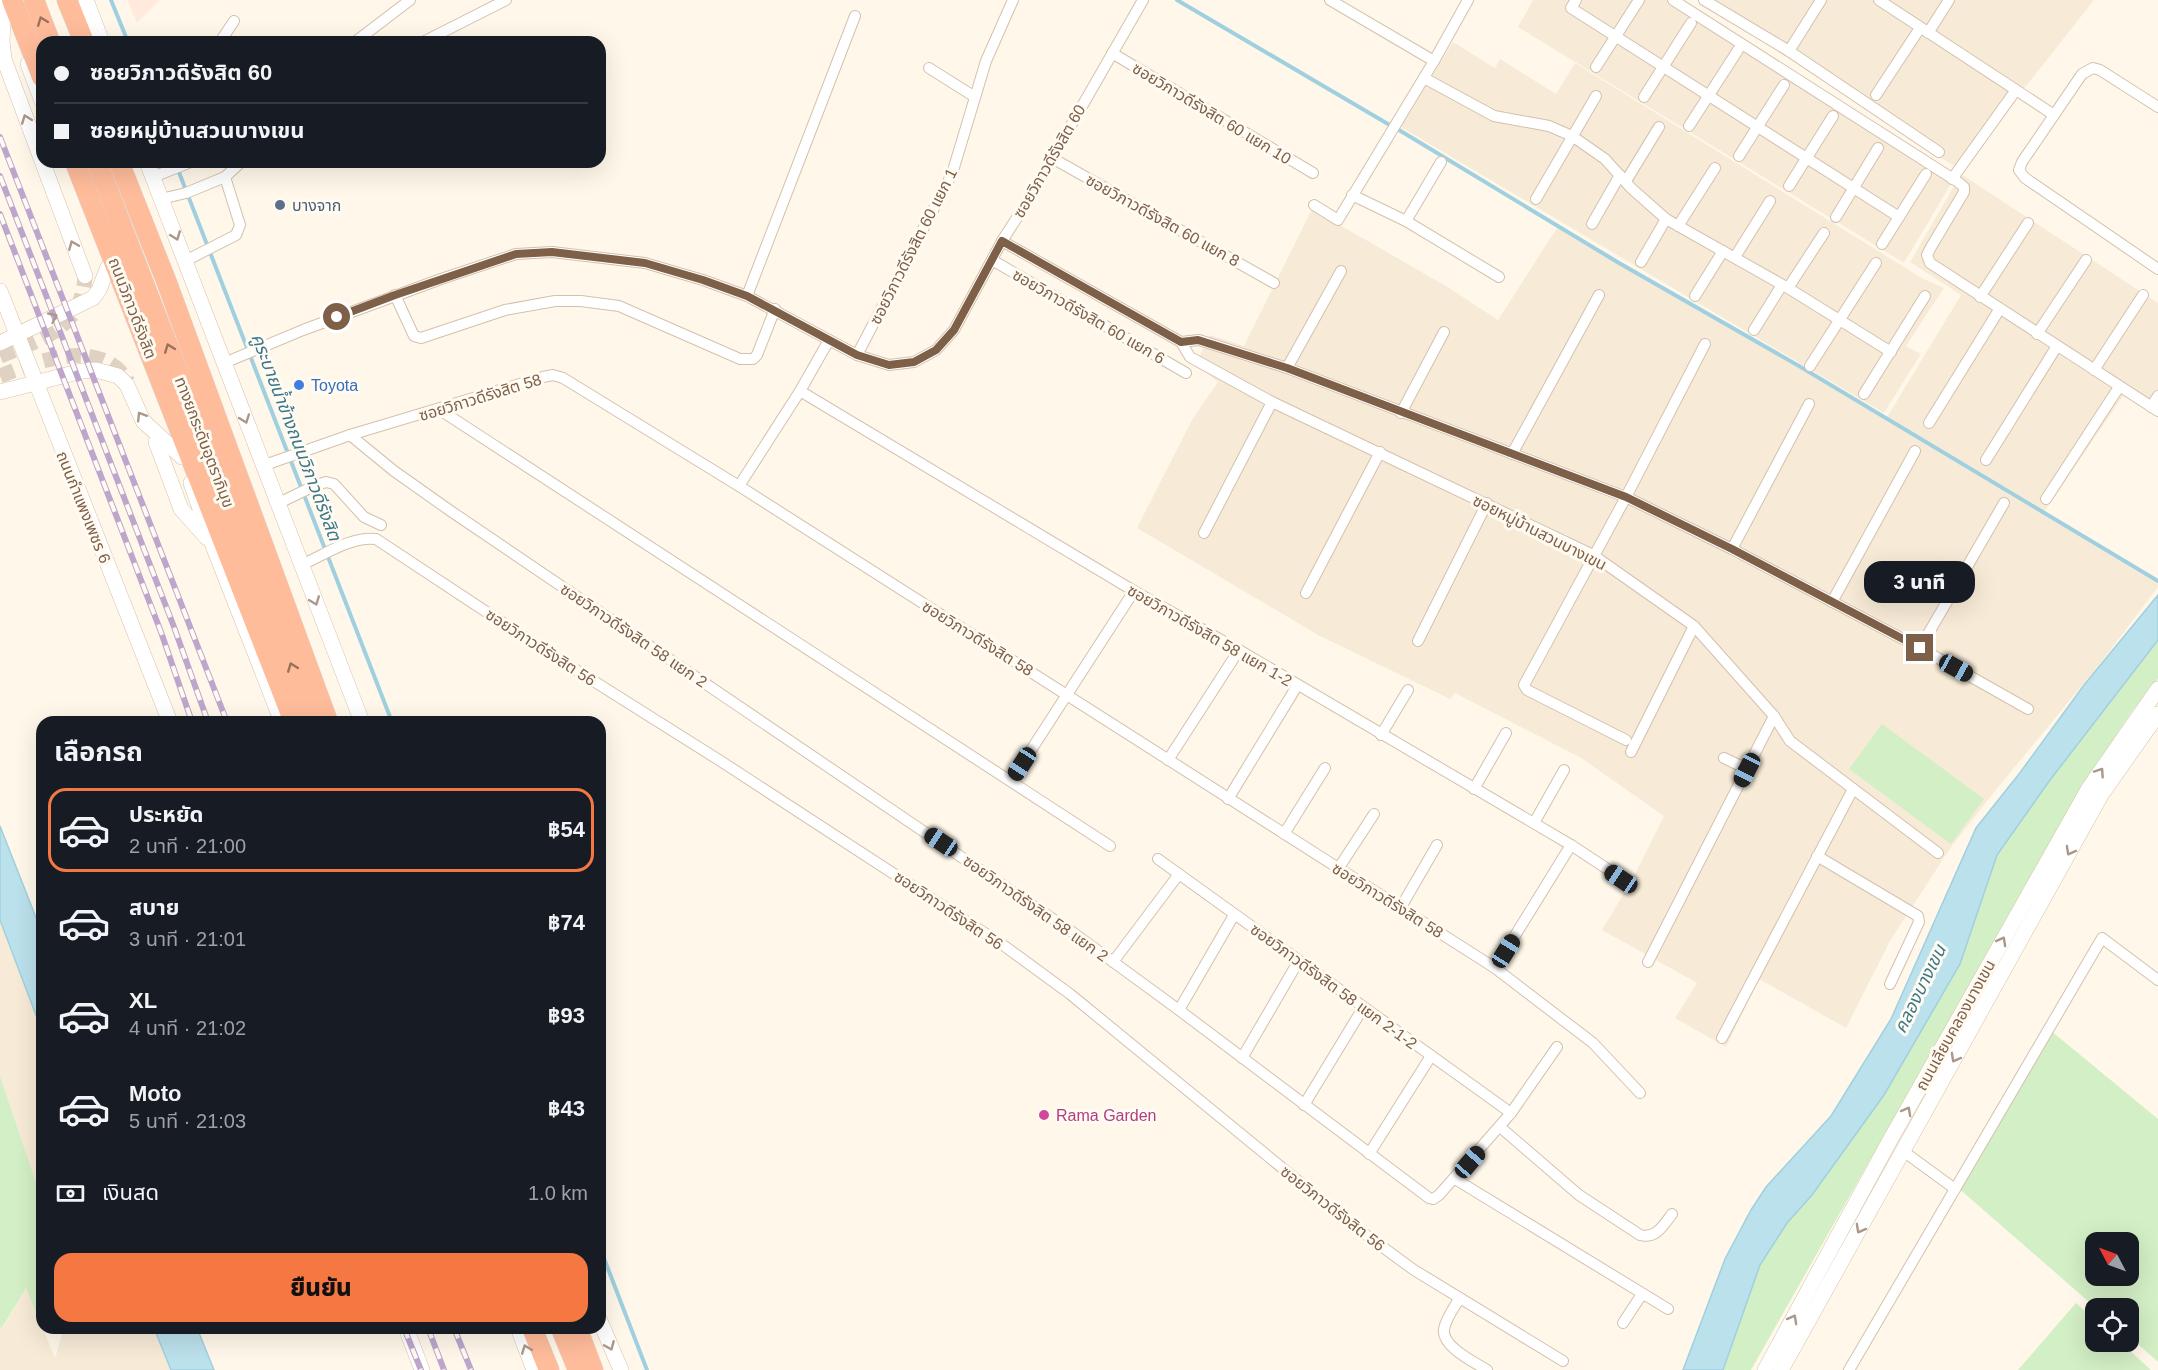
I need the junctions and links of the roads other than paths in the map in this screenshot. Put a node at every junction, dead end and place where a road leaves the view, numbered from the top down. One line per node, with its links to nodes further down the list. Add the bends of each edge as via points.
1 (34, 0): 23 (highway, one-way to 1)
2 (55, 0): 24 (highway)
3 (67, 0): 25 (highway)
4 (86, 0): 26 (main road)
5 (410, 0): 28 (street)
6 (506, 0): 29 (street)
7 (1013, 0): 46 (street, ซอยวิภาวดีรังสิต 60 แยก 1)
8 (1143, 0): 33 (street, ซอยวิภาวดีรังสิต 60)
9 (1330, 0): 35 (street)
10 (1468, 0): 35 (street)
11 (1576, 0): 30 (street, via 1571,8)
12 (1639, 0): 30 (street)
13 (1673, 0): 77 (street)
14 (1704, 0): 32 (street)
15 (1821, 0): 32 (street)
16 (1878, 0): 22 (street)
17 (1949, 0): 22 (street)
18 (7, 1): 34 (highway, via 21,22); 40 (main road); 55 (main road, one-way to 18, via 4,59)
19 (855, 16): 113 (street)
20 (234, 21): 27 (street)
21 (1691, 23): 37 (street)
22 (1924, 30): 42 (street); 44 (street)
23 (48, 36)
24 (70, 36)
25 (82, 36)
26 (100, 36)
27 (224, 36)
28 (364, 36)
29 (435, 36)
30 (1616, 36): 36 (street); 37 (street)
31 (1737, 50): 43 (street)
32 (1789, 51): 57 (street)
33 (1112, 53): 59 (street, ซอยวิภาวดีรังสิต 60); 72 (street, ซอยวิภาวดีรังสิต 60 แยก 10)
34 (36, 61)
35 (1434, 61): 39 (street)
36 (1596, 67)
37 (1664, 67): 43 (street); 47 (street)
38 (929, 68): 46 (street)
39 (1424, 78): 54 (street, via 1494,116 1548,126); 80 (street)
40 (36, 84)
41 (1784, 85): 53 (street)
42 (2016, 90): 49 (street); 77 (street)
43 (1708, 95): 51 (street); 53 (street)
44 (1876, 95)
45 (1596, 96): 54 (street)
46 (975, 97): 130 (street, ซอยวิภาวดีรังสิต 60 แยก 1, via 952,174)
47 (1644, 98)
48 (2158, 107): 49 (street, via 2093,68 2082,74)
49 (2054, 115): 103 (street, via 2022,162 2020,174)
50 (1833, 116): 60 (street)
51 (1689, 126)
52 (1659, 127): 76 (street)
53 (1757, 127): 58 (street); 60 (street)
54 (1572, 136): 76 (street, via 1605,159); 82 (street)
55 (36, 145)
56 (1878, 148): 79 (street)
57 (1939, 152)
58 (1739, 156)
59 (1052, 158): 93 (street, ซอยวิภาวดีรังสิต 60); 107 (street, ซอยวิภาวดีรังสิต 60 แยก 8)
60 (1807, 159): 78 (street); 79 (street)
61 (1441, 162): 88 (street)
62 (45, 168): 105 (main road, one-way to 62)
63 (68, 168): 102 (main road, ถนนวิภาวดีรังสิต)
64 (77, 168): 183 (highway, ถนนวิภาวดีรังสิต)
65 (99, 168): 184 (highway, ทางยกระดับอุตราภิมุข, one-way to 65)
66 (121, 168): 185 (highway, ทางยกระดับอุตราภิมุข, via 180,315)
67 (134, 168): 186 (highway)
68 (149, 168): 74 (main road)
69 (178, 168): 74 (street)
70 (235, 168): 75 (street)
71 (1715, 168): 91 (street)
72 (1313, 173)
73 (1926, 174): 86 (street)
74 (153, 177): 81 (main road)
75 (225, 177): 81 (street); 99 (street, via 240,225 236,234)
76 (1623, 178): 87 (street); 90 (street)
77 (1952, 179): 116 (street, via 1964,187 1964,192 1927,255 1935,268)
78 (1789, 186)
79 (1853, 188): 85 (street); 86 (street)
80 (1352, 195): 84 (street, via 1338,220); 88 (street)
81 (161, 199): 99 (main road, one-way to 99)
82 (1536, 199)
83 (1770, 201): 96 (street)
84 (1314, 206)
85 (1836, 217)
86 (1899, 218): 94 (street)
87 (1666, 219): 91 (street); 100 (street)
88 (1406, 221): 106 (street)
89 (2028, 223): 116 (street)
90 (1592, 224)
91 (1678, 226): 95 (street)
92 (1824, 233): 108 (street)
93 (1002, 241): 97 (street, ซอยวิภาวดีรังสิต 60); 125 (street, ซอยหมู่บ้านสวนบางเขน)
94 (1882, 244)
95 (1723, 251): 96 (street); 114 (street)
96 (1735, 257): 108 (street)
97 (992, 260): 130 (street, ซอยวิภาวดีรังสิต 60, via 954,330 936,350 914,362 889,365); 135 (street, ซอยวิภาวดีรังสิต 60 แยก 6)
98 (2086, 260): 122 (street)
99 (185, 261): 131 (main road)
100 (1641, 262)
101 (1876, 263): 119 (street)
102 (108, 267): 123 (main road, one-way to 102, via 93,298); 153 (main road, ถนนวิภาวดีรังสิต)
103 (2158, 269)
104 (1341, 271): 133 (street)
105 (85, 276)
106 (1499, 277)
107 (1274, 283)
108 (1785, 286): 119 (street); 120 (street)
109 (0, 291): 123 (main road, ถนนกำแพงเพชร 6)
110 (395, 295): 113 (street, ซอยวิภาวดีรังสิต 60, via 516,254 552,252 645,263); 117 (street, via 409,328 421,338 505,310 555,301 581,301 619,306 749,360 757,355); 131 (street, ซอยวิภาวดีรังสิต 60)
111 (1599, 295): 152 (street)
112 (2143, 295): 134 (street)
113 (747, 296): 117 (street, ซอยวิภาวดีรังสิต 60)
114 (1695, 296)
115 (1925, 296): 129 (street)
116 (1980, 297): 118 (street)
117 (775, 309): 124 (street, ซอยวิภาวดีรังสิต 60)
118 (1999, 310): 122 (street); 147 (street)
119 (1839, 320): 129 (street); 132 (street)
120 (1754, 330)
121 (1444, 332): 146 (street)
122 (2037, 334): 128 (street)
123 (16, 335): 126 (main road); 136 (main road, ถนนกำแพงเพชร 6)
124 (829, 340): 130 (street, ซอยวิภาวดีรังสิต 60); 138 (street)
125 (1181, 342): 133 (street, ซอยหมู่บ้านสวนบางเขน, via 1198,340); 142 (street, ซอยหมู่บ้านสวนบางเขน, via 1190,357)
126 (0, 343)
127 (1705, 344): 157 (street)
128 (2056, 346): 134 (street); 154 (street)
129 (1891, 352): 140 (street)
130 (857, 355)
131 (224, 363): 155 (main road, one-way to 155)
132 (1810, 366)
133 (1287, 368): 146 (street, ซอยหมู่บ้านสวนบางเขน)
134 (2094, 370): 137 (street)
135 (1185, 373)
136 (35, 383): 139 (main road); 153 (main road, one-way to 136, via 142,421 127,385 117,375 82,371); 181 (main road, ถนนกำแพงเพชร 6)
137 (2119, 387): 144 (street); 158 (street)
138 (800, 391): 156 (street); 168 (street, ซอยวิภาวดีรังสิต 58 แยก 1-2)
139 (0, 392)
140 (1864, 394)
141 (2158, 396): 144 (street)
142 (1272, 402): 151 (street, ซอยหมู่บ้านสวนบางเขน); 163 (street)
143 (1809, 404): 165 (street)
144 (2155, 409)
145 (440, 410): 148 (street, ซอยวิภาวดีรังสิต 58); 156 (street, ซอยวิภาวดีรังสิต 58, via 553,375 574,384); 199 (street)
146 (1401, 413): 152 (street, ซอยหมู่บ้านสวนบางเขน)
147 (1929, 423)
148 (350, 435): 155 (street, ซอยวิภาวดีรังสิต 58); 217 (street, ซอยวิภาวดีรังสิต 58 แยก 2, via 452,512)
149 (156, 442): 164 (main road, via 181,509)
150 (1915, 451): 170 (street)
151 (1380, 453): 159 (street, ซอยหมู่บ้านสวนบางเขน); 169 (street)
152 (1512, 454): 157 (street, ซอยหมู่บ้านสวนบางเขน)
153 (182, 457): 164 (main road, ถนนวิภาวดีรังสิต)
154 (1986, 460)
155 (262, 466): 161 (main road)
156 (739, 486): 178 (street, ซอยวิภาวดีรังสิต 58)
157 (1626, 497): 165 (street, ซอยหมู่บ้านสวนบางเขน); 166 (street)
158 (2046, 499)
159 (1487, 503): 166 (street, ซอยหมู่บ้านสวนบางเขน); 172 (street)
160 (2004, 503): 173 (street)
161 (277, 504): 162 (street, via 326,482 334,484 364,517); 167 (main road)
162 (381, 525)
163 (1204, 533)
164 (212, 543): 182 (main road, ถนนวิภาวดีรังสิต)
165 (1732, 549): 170 (street, ซอยหมู่บ้านสวนบางเขน)
166 (1593, 555): 171 (street, ซอยหมู่บ้านสวนบางเขน); 192 (street, via 1524,685)
167 (301, 565): 187 (main road, one-way to 187); 240 (street, ซอยวิภาวดีรังสิต 56, via 353,541 376,539 974,926 1070,994 1347,1221)
168 (1134, 591): 174 (street, ซอยวิภาวดีรังสิต 58 แยก 1-2); 178 (street)
169 (1306, 593)
170 (1832, 602): 173 (street, ซอยหมู่บ้านสวนบางเขน)
171 (1694, 626): 188 (street, ซอยหมู่บ้านสวนบางเขน); 193 (street)
172 (1419, 641)
173 (1920, 648): 179 (street, ซอยหมู่บ้านสวนบางเขน)
174 (1239, 650): 175 (street, ซอยวิภาวดีรังสิต 58 แยก 1-2); 195 (street)
175 (1297, 686): 191 (street, ซอยวิภาวดีรังสิต 58 แยก 1-2); 202 (street)
176 (2158, 689): 190 (main road, ถนนเลียบคลองบางเขน)
177 (1408, 690): 191 (street)
178 (1067, 694): 195 (street, ซอยวิภาวดีรังสิต 58); 199 (street)
179 (2028, 709)
180 (2158, 714): 190 (main road, ถนนเลียบคลองบางเขน)
181 (168, 716)
182 (280, 716)
183 (292, 716)
184 (311, 716)
185 (326, 716)
186 (338, 716)
187 (360, 716)
188 (1774, 716): 198 (street); 201 (street, ซอยหมู่บ้านสวนบางเขน, via 1790,741)
189 (1506, 733): 200 (street)
190 (2134, 734): 233 (main road, ถนนเลียบคลองบางเขน, one-way to 190, via 2089,788); 234 (main road, ถนนเลียบคลองบางเขน, one-way to 234)
191 (1381, 735): 200 (street, ซอยวิภาวดีรังสิต 58 แยก 1-2)
192 (1626, 740)
193 (1631, 752)
194 (1724, 758): 198 (street)
195 (1168, 760): 202 (street, ซอยวิภาวดีรังสิต 58)
196 (1325, 768): 205 (street)
197 (1564, 770): 204 (street)
198 (1747, 770): 219 (street)
199 (1011, 781): 208 (street)
200 (1474, 789): 204 (street, ซอยวิภาวดีรังสิต 58 แยก 1-2)
201 (1853, 789): 209 (street, ซอยหมู่บ้านสวนบางเขน); 210 (street)
202 (1228, 799): 205 (street, ซอยวิภาวดีรังสิต 58)
203 (1374, 813): 212 (street)
204 (1534, 823): 207 (street, ซอยวิภาวดีรังสิต 58 แยก 1-2)
205 (1284, 834): 212 (street, ซอยวิภาวดีรังสิต 58)
206 (1437, 845): 215 (street)
207 (1571, 845): 214 (street, ซอยวิภาวดีรังสิต 58 แยก 1-2); 220 (street)
208 (1110, 846)
209 (1938, 853)
210 (1817, 856): 222 (street, via 1918,916 1919,922); 225 (street)
211 (1158, 859): 213 (street, ซอยวิภาวดีรังสิต 58 แยก 2-1-2)
212 (1338, 869): 215 (street, ซอยวิภาวดีรังสิต 58)
213 (1179, 874): 216 (street, ซอยวิภาวดีรังสิต 58 แยก 2-1-2); 217 (street)
214 (1621, 879)
215 (1401, 907): 220 (street, ซอยวิภาวดีรังสิต 58)
216 (1234, 915): 218 (street, ซอยวิภาวดีรังสิต 58 แยก 2-1-2); 224 (street)
217 (1113, 962): 224 (street, ซอยวิภาวดีรังสิต 58 แยก 2)
218 (1298, 962): 223 (street, ซอยวิภาวดีรังสิต 58 แยก 2-1-2); 228 (street)
219 (1648, 962)
220 (1495, 968): 229 (street, ซอยวิภาวดีรังสิต 58, via 1593,1043)
221 (2158, 980): 237 (street, via 2102,938)
222 (1890, 984)
223 (1363, 1008): 227 (street, ซอยวิภาวดีรังสิต 58 แยก 2-1-2); 230 (street)
224 (1179, 1010): 228 (street, ซอยวิภาวดีรังสิต 58 แยก 2)
225 (1722, 1038)
226 (1557, 1047): 231 (street, ซอยวิภาวดีรังสิต 58 แยก 2)
227 (1431, 1056): 231 (street, ซอยวิภาวดีรังสิต 58 แยก 2-1-2); 235 (street)
228 (1242, 1058): 230 (street, ซอยวิภาวดีรังสิต 58 แยก 2)
229 (1640, 1093)
230 (1304, 1105): 235 (street, ซอยวิภาวดีรังสิต 58 แยก 2)
231 (1511, 1113): 232 (street, ซอยวิภาวดีรังสิต 58 แยก 2)
232 (1500, 1127): 236 (street, ซอยวิภาวดีรังสิต 58 แยก 2); 238 (street, via 1579,1195 1640,1235 1655,1234)
233 (1889, 1142): 234 (main road); 259 (main road, ถนนเลียบคลองบางเขน, one-way to 233)
234 (1903, 1151): 237 (street); 260 (main road, ถนนเลียบคลองบางเขน, one-way to 260)
235 (1369, 1154): 236 (street, ซอยวิภาวดีรังสิต 58 แยก 2, via 1429,1198 1439,1195)
236 (1455, 1179): 239 (street)
237 (1955, 1189): 261 (street)
238 (1672, 1214)
239 (1642, 1294): 241 (street); 242 (street)
240 (1459, 1299): 250 (street, ซอยวิภาวดีรังสิต 56); 258 (street, via 1446,1321 1444,1337 1449,1345)
241 (1668, 1309)
242 (1623, 1323)
243 (408, 1334): 251 (main road)
244 (520, 1334): 252 (main road, one-way to 244)
245 (534, 1334): 253 (highway)
246 (546, 1334): 254 (highway)
247 (563, 1334): 255 (highway)
248 (579, 1334): 256 (highway)
249 (606, 1334): 257 (main road, one-way to 257)
250 (1563, 1361)
251 (422, 1370)
252 (534, 1370)
253 (549, 1370)
254 (561, 1370)
255 (578, 1370)
256 (593, 1370)
257 (621, 1370)
258 (1486, 1370)
259 (1765, 1370)
260 (1781, 1370)
261 (1849, 1370)

